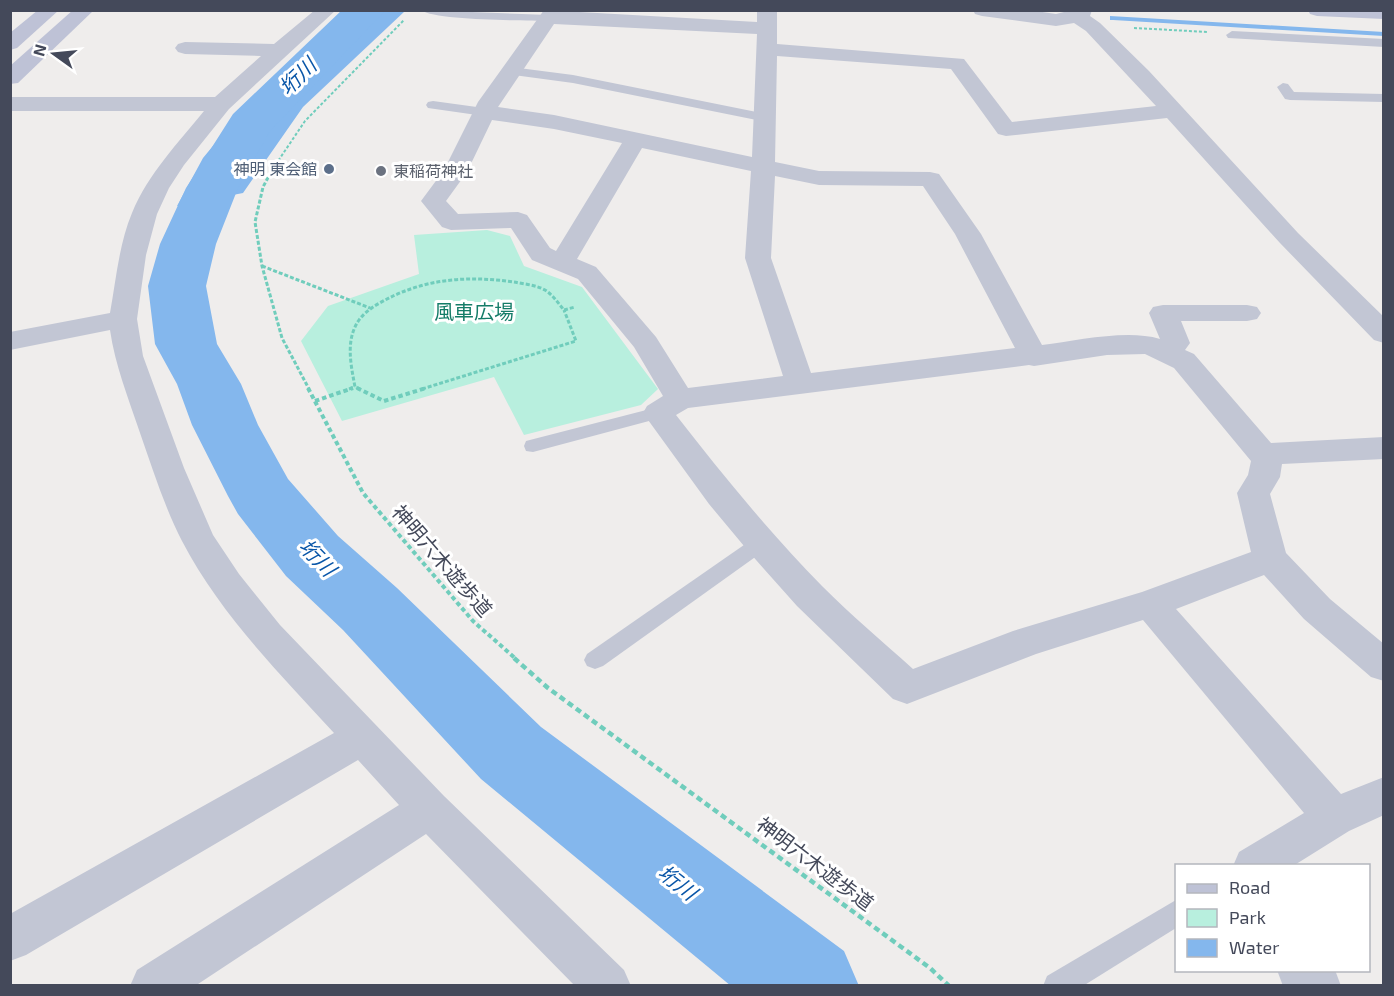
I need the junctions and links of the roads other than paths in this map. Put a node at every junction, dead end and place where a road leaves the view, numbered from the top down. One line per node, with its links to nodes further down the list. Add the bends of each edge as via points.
1 (50, 10): 13 (street)
2 (85, 10): 17 (street)
3 (327, 10): 15 (street)
4 (426, 10): 7 (lane)
5 (982, 10): 9 (street, via 1056,20)
6 (1317, 10): 8 (street)
7 (551, 14): 10 (street); 16 (street)
8 (1383, 14)
9 (1083, 17): 23 (street)
10 (768, 29): 23 (street, via 957,63 1006,129); 25 (street)
11 (1232, 35): 12 (lane)
12 (1383, 43)
13 (10, 44)
14 (185, 48): 15 (street)
15 (279, 50): 21 (street)
16 (511, 71): 24 (street); 25 (lane, via 573,79)
17 (10, 78)
18 (1283, 87): 19 (lane, via 1290,96)
19 (1383, 98)
20 (10, 104): 21 (street)
21 (221, 104): 30 (street, via 174,162 144,214)
22 (433, 105): 24 (lane)
23 (1173, 111): 31 (street)
24 (484, 112): 26 (street); 28 (street, via 455,172 433,201 451,222 518,220 541,254)
25 (766, 118): 27 (street)
26 (636, 139): 27 (street); 28 (street)
27 (763, 166): 34 (street, via 819,178 930,179 968,234); 35 (street, via 758,258)
28 (562, 262): 36 (street, via 587,273 646,343)
29 (1247, 313): 33 (street, via 1163,313 1176,343)
30 (123, 319): 32 (street); 45 (street, via 128,356 198,538 226,584 267,635)
31 (1383, 334)
32 (10, 341)
33 (1166, 353): 34 (street, via 1149,345 1107,346); 39 (street, via 1184,361)
34 (1034, 357): 35 (street)
35 (800, 383): 36 (street)
36 (669, 406): 37 (lane); 40 (street, via 721,496)
37 (533, 446)
38 (1383, 448): 39 (street)
39 (1264, 454): 41 (street, via 1264,477 1253,492)
40 (760, 543): 42 (street, via 907,688 1026,642); 43 (lane)
41 (1270, 559): 42 (street); 44 (street, via 1317,609)
42 (1150, 604): 48 (street)
43 (595, 660)
44 (1383, 666)
45 (363, 737): 47 (street); 51 (street)
46 (1383, 795): 48 (street)
47 (429, 809): 53 (street); 54 (street)
48 (1334, 817): 49 (street)
49 (1257, 864)
50 (1175, 914): 55 (lane)
51 (10, 939)
52 (1302, 972): 56 (street)
53 (153, 986)
54 (608, 986)
55 (1057, 986)
56 (1318, 986)

